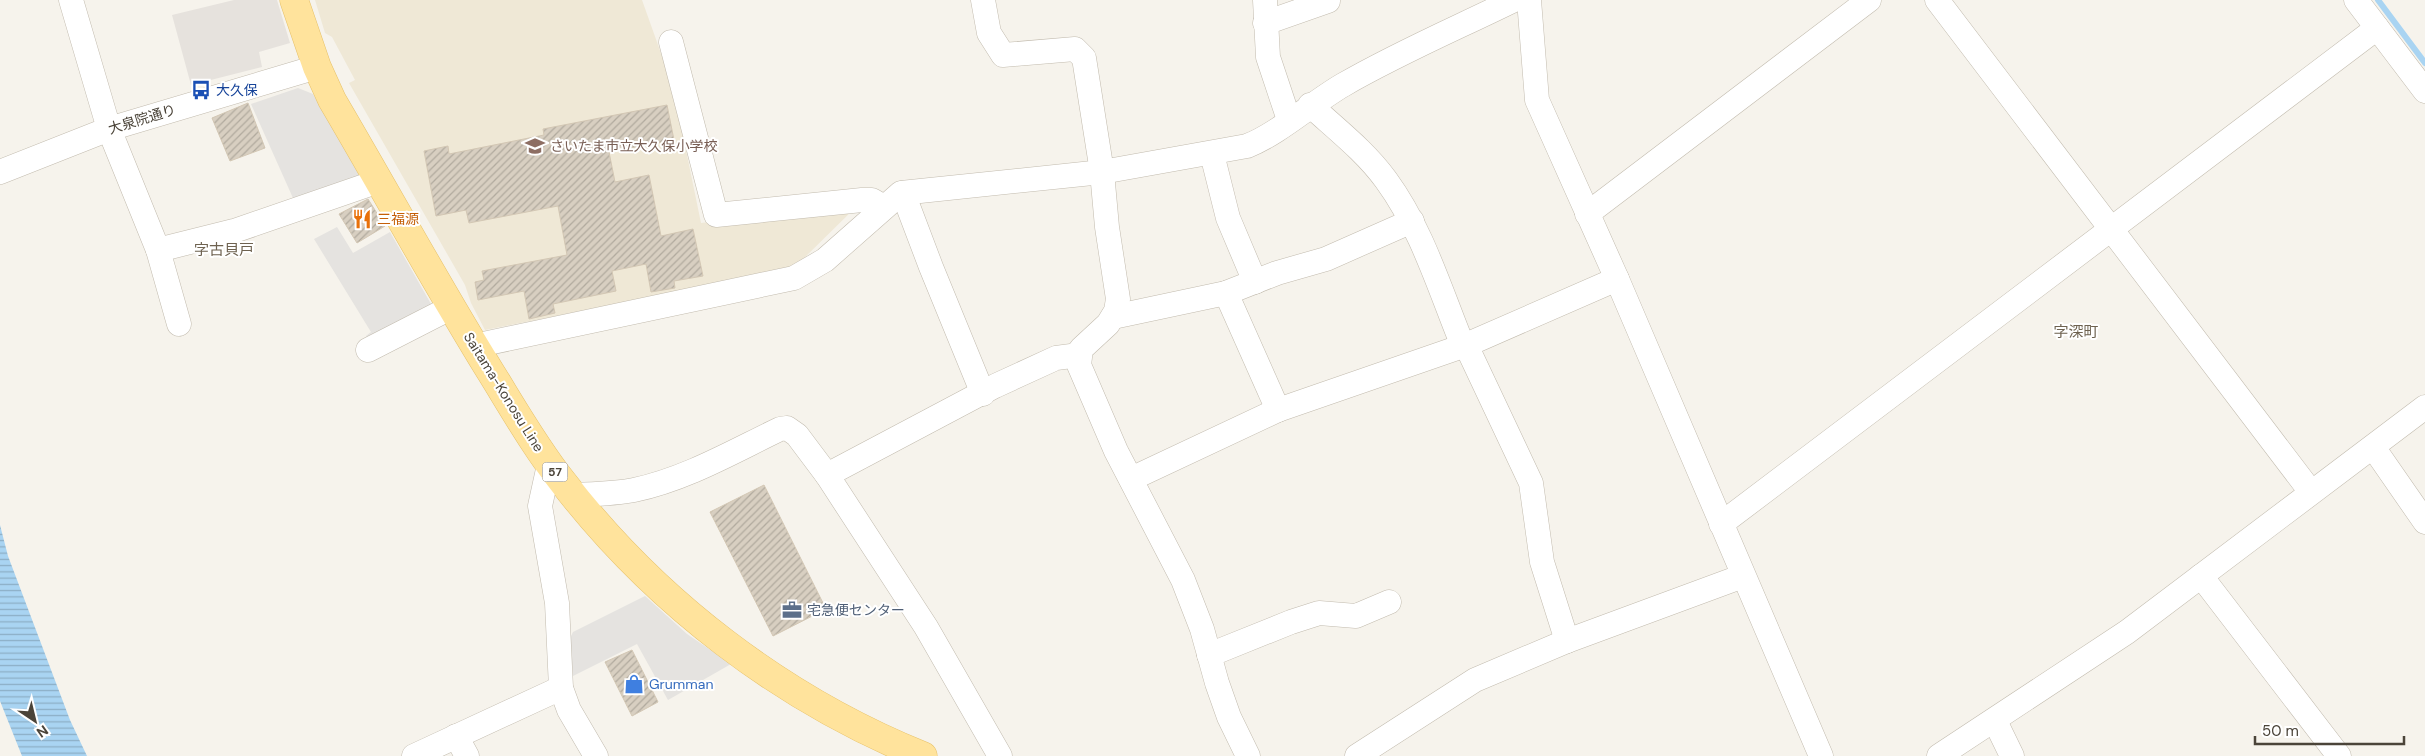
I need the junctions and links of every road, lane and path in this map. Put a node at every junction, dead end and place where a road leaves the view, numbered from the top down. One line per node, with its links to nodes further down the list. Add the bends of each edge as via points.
1 (71, 0): 17 (street)
2 (294, 0): 13 (main road, Saitama-Konosu Line / 57)
3 (983, 0): 20 (street, via 989,33 1002,56 1075,49 1084,58)
4 (1514, 0): 15 (street, via 1362,74)
5 (1529, 0): 24 (street, via 1536,100)
6 (1870, 0): 24 (street)
7 (1936, 0): 26 (street)
8 (2356, 0): 11 (street)
9 (1328, 1): 10 (street)
10 (1265, 11): 16 (street, via 1268,57)
11 (2377, 28): 14 (street); 26 (street)
12 (672, 42): 23 (street, via 716,215 862,200 872,200)
13 (317, 67): 17 (street, 大泉院通り); 21 (main road, Saitama-Konosu Line / 57)
14 (2425, 92)
15 (1310, 105): 16 (street); 25 (street, via 1379,171)
16 (1290, 120): 18 (street, via 1254,144)
17 (109, 129): 19 (street, 大泉院通り); 27 (street)
18 (1212, 154): 20 (street); 29 (street, via 1228,218)
19 (0, 172)
20 (1102, 172): 22 (street); 32 (street, via 1108,240 1118,292 1118,306)
21 (379, 182): 27 (street, via 234,231); 31 (main road, Saitama-Konosu Line / 57)
22 (903, 193): 23 (street); 38 (street)
23 (884, 207): 35 (street, via 825,260 794,278)
24 (1587, 214): 28 (street)
25 (1412, 221): 29 (street, via 1326,259); 34 (street)
26 (2110, 229): 45 (street); 48 (street)
27 (158, 250): 33 (street)
28 (1617, 279): 34 (street); 48 (street)
29 (1255, 282): 30 (street)
30 (1226, 293): 32 (street); 40 (street)
31 (452, 307): 35 (main road, Saitama-Konosu Line / 57); 36 (street)
32 (1113, 317): 37 (street, via 1084,345)
33 (178, 324)
34 (1464, 345): 40 (street); 52 (street, via 1531,483 1542,562)
35 (474, 346): 42 (main road, Saitama-Konosu Line / 57)
36 (368, 350)
37 (1080, 355): 38 (street, via 1056,358); 44 (street, via 1080,369)
38 (983, 394): 43 (street)
39 (2425, 407): 41 (street)
40 (1278, 410): 44 (street)
41 (2373, 446): 45 (street); 47 (street)
42 (549, 465): 46 (main road, Saitama-Konosu Line / 57); 54 (street, via 540,506 557,604)
43 (827, 475): 46 (street, via 797,435 787,428 660,483 620,492); 60 (street, via 926,627)
44 (1131, 480): 53 (street, via 1183,580)
45 (2311, 492): 50 (street)
46 (572, 495): 59 (main road, Saitama-Konosu Line / 57, via 649,578 733,649 814,703)
47 (2425, 522)
48 (1720, 524): 49 (street)
49 (1743, 576): 52 (street); 63 (street)
50 (2201, 576): 55 (street, via 2096,654); 66 (street)
51 (1389, 602): 53 (street, via 1356,616 1319,613)
52 (1567, 641): 62 (street, via 1475,680)
53 (1209, 655): 61 (street, via 1229,717)
54 (560, 688): 56 (street); 58 (street)
55 (1994, 721): 64 (street); 65 (street)
56 (461, 746): 57 (street)
57 (414, 756)
58 (596, 756)
59 (923, 756)
60 (1000, 756)
61 (1248, 756)
62 (1357, 756)
63 (1821, 756)
64 (1939, 756)
65 (2012, 756)
66 (2339, 756)

